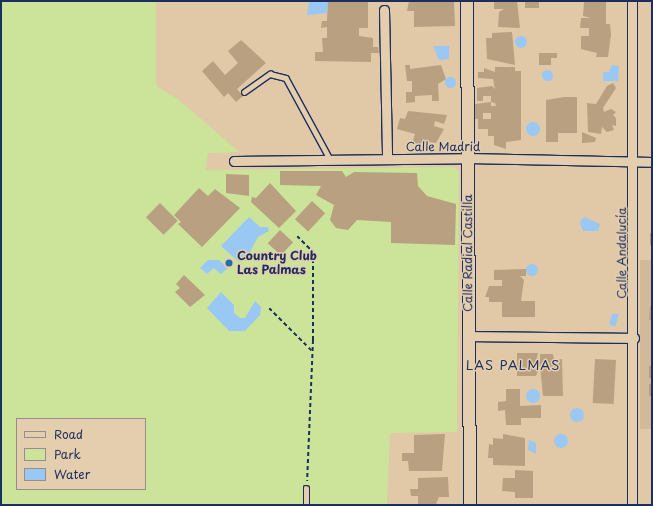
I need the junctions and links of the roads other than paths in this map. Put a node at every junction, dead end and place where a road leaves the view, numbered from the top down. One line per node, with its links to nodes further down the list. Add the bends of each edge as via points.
1 (467, 1): 5 (street, Calle Radial Castilla)
2 (632, 1): 9 (street, Calle Andalucía)
3 (384, 10): 7 (street)
4 (244, 92): 6 (lane, via 270,74 286,78)
5 (467, 158): 7 (street, Calle Madrid); 9 (street, Calle Madrid); 11 (street, Calle Radial Castilla)
6 (330, 159): 7 (street, Calle Madrid); 8 (street, Calle Madrid)
7 (388, 159)
8 (234, 161)
9 (634, 162): 10 (street, Calle Madrid); 12 (street, Calle Andalucía)
10 (652, 162)
11 (469, 336): 12 (street); 15 (street, Calle Radial Castilla)
12 (634, 338): 16 (street, Calle Andalucía)
13 (306, 488): 14 (lane)
14 (306, 505)
15 (470, 505)
16 (632, 505)

